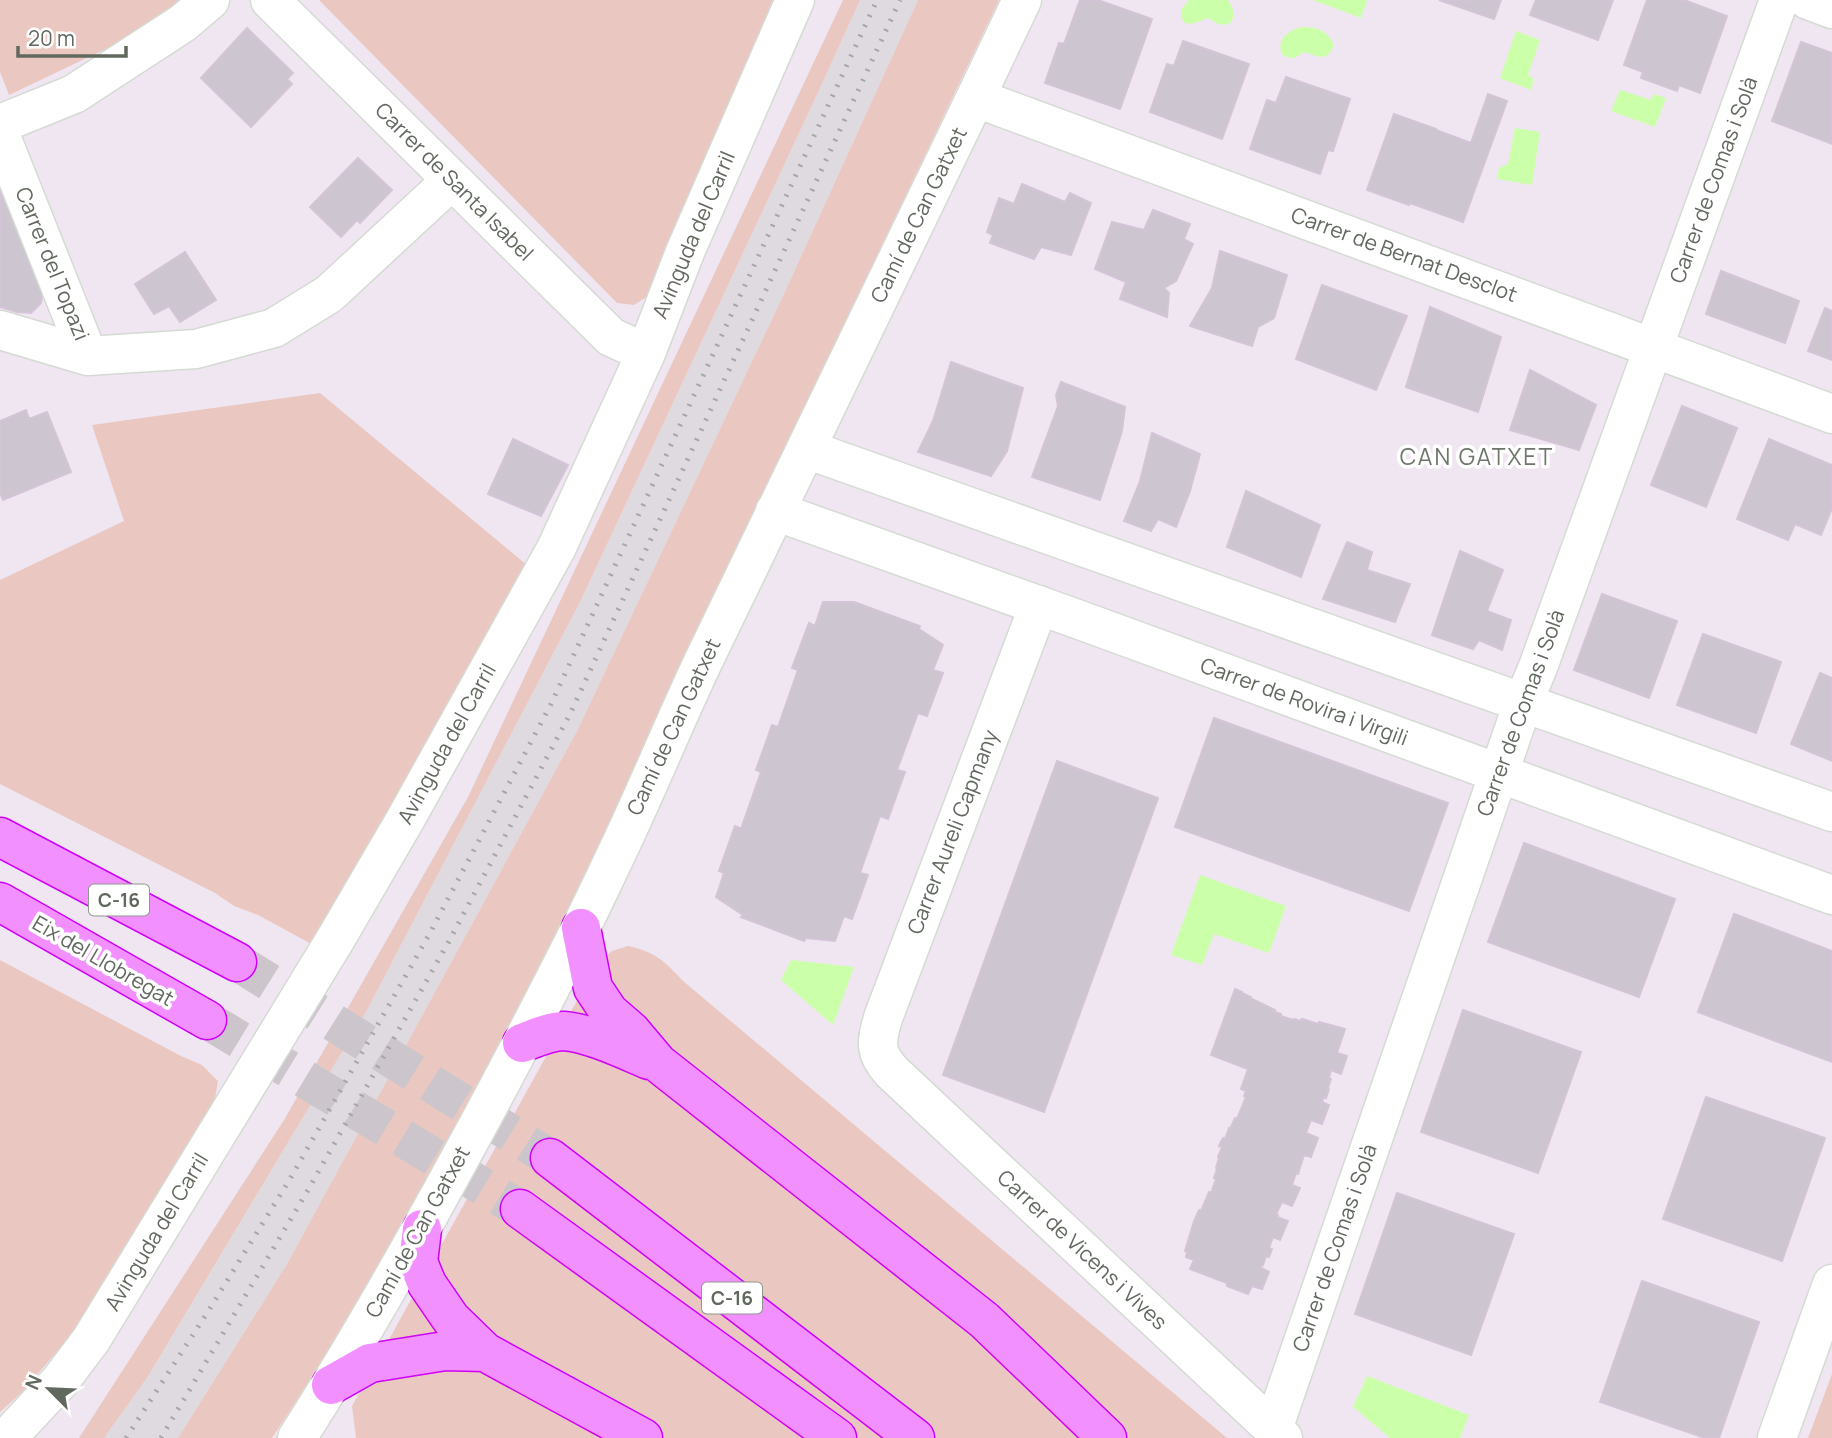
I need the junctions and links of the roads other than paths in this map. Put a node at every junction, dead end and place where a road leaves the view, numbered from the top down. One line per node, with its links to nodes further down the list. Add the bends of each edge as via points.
1 (210, 0): 9 (street, via 75,94)
2 (270, 0): 11 (street, Carrer de Santa Isabel)
3 (795, 0): 14 (street, Avinguda del Carril)
4 (1022, 0): 8 (street, Camí de Can Gatxet)
5 (1779, 0): 13 (street, Carrer de Comas i Solà)
6 (1808, 0): 7 (street)
7 (1832, 9)
8 (976, 98): 13 (street, Carrer de Bernat Desclot); 17 (street, Camí de Can Gatxet)
9 (0, 124)
10 (0, 134): 15 (street, Carrer del Topazi)
11 (452, 180): 14 (street, Carrer de Santa Isabel, via 611,337); 15 (street, via 329,294 274,328 196,349)
12 (0, 330): 15 (street)
13 (1653, 347): 16 (street, Carrer de Bernat Desclot); 20 (street, Carrer de Comas i Solà)
14 (646, 353): 39 (street, Avinguda del Carril, via 556,549 335,940 91,1340)
15 (88, 356)
16 (1832, 414)
17 (806, 449): 18 (street, Camí de Can Gatxet); 20 (street)
18 (775, 511): 19 (street, Carrer de Rovira i Virgili); 26 (street, Camí de Can Gatxet)
19 (1039, 605): 21 (street, Carrer de Rovira i Virgili); 30 (street, Carrer Aureli Capmany, via 883,1018 877,1040)
20 (1523, 703): 21 (street, Carrer de Comas i Solà); 22 (street)
21 (1499, 773): 24 (street, Carrer de Rovira i Virgili); 38 (street, Carrer de Comas i Solà)
22 (1832, 812)
23 (0, 837): 27 (highway, C-16)
24 (1832, 895)
25 (0, 902): 28 (highway, Eix del Llobregat)
26 (581, 929): 29 (street, Camí de Can Gatxet); 31 (highway, via 593,988)
27 (237, 962)
28 (207, 1020)
29 (522, 1043): 31 (highway, via 563,1031); 34 (street, Camí de Can Gatxet)
30 (881, 1060): 38 (street, Carrer de Vicens i Vives)
31 (657, 1063): 44 (highway, via 984,1320)
32 (550, 1158): 43 (highway, C-16)
33 (520, 1209): 42 (highway, C-16)
34 (422, 1229): 36 (highway, via 418,1262 427,1284 451,1319); 37 (street, Camí de Can Gatxet)
35 (1832, 1284): 45 (street)
36 (485, 1352): 37 (highway, via 445,1351 370,1363); 41 (highway)
37 (331, 1385): 40 (street, Camí de Can Gatxet)
38 (1278, 1434)
39 (7, 1438)
40 (297, 1438)
41 (643, 1438)
42 (837, 1438)
43 (915, 1438)
44 (1107, 1438)
45 (1777, 1438)

